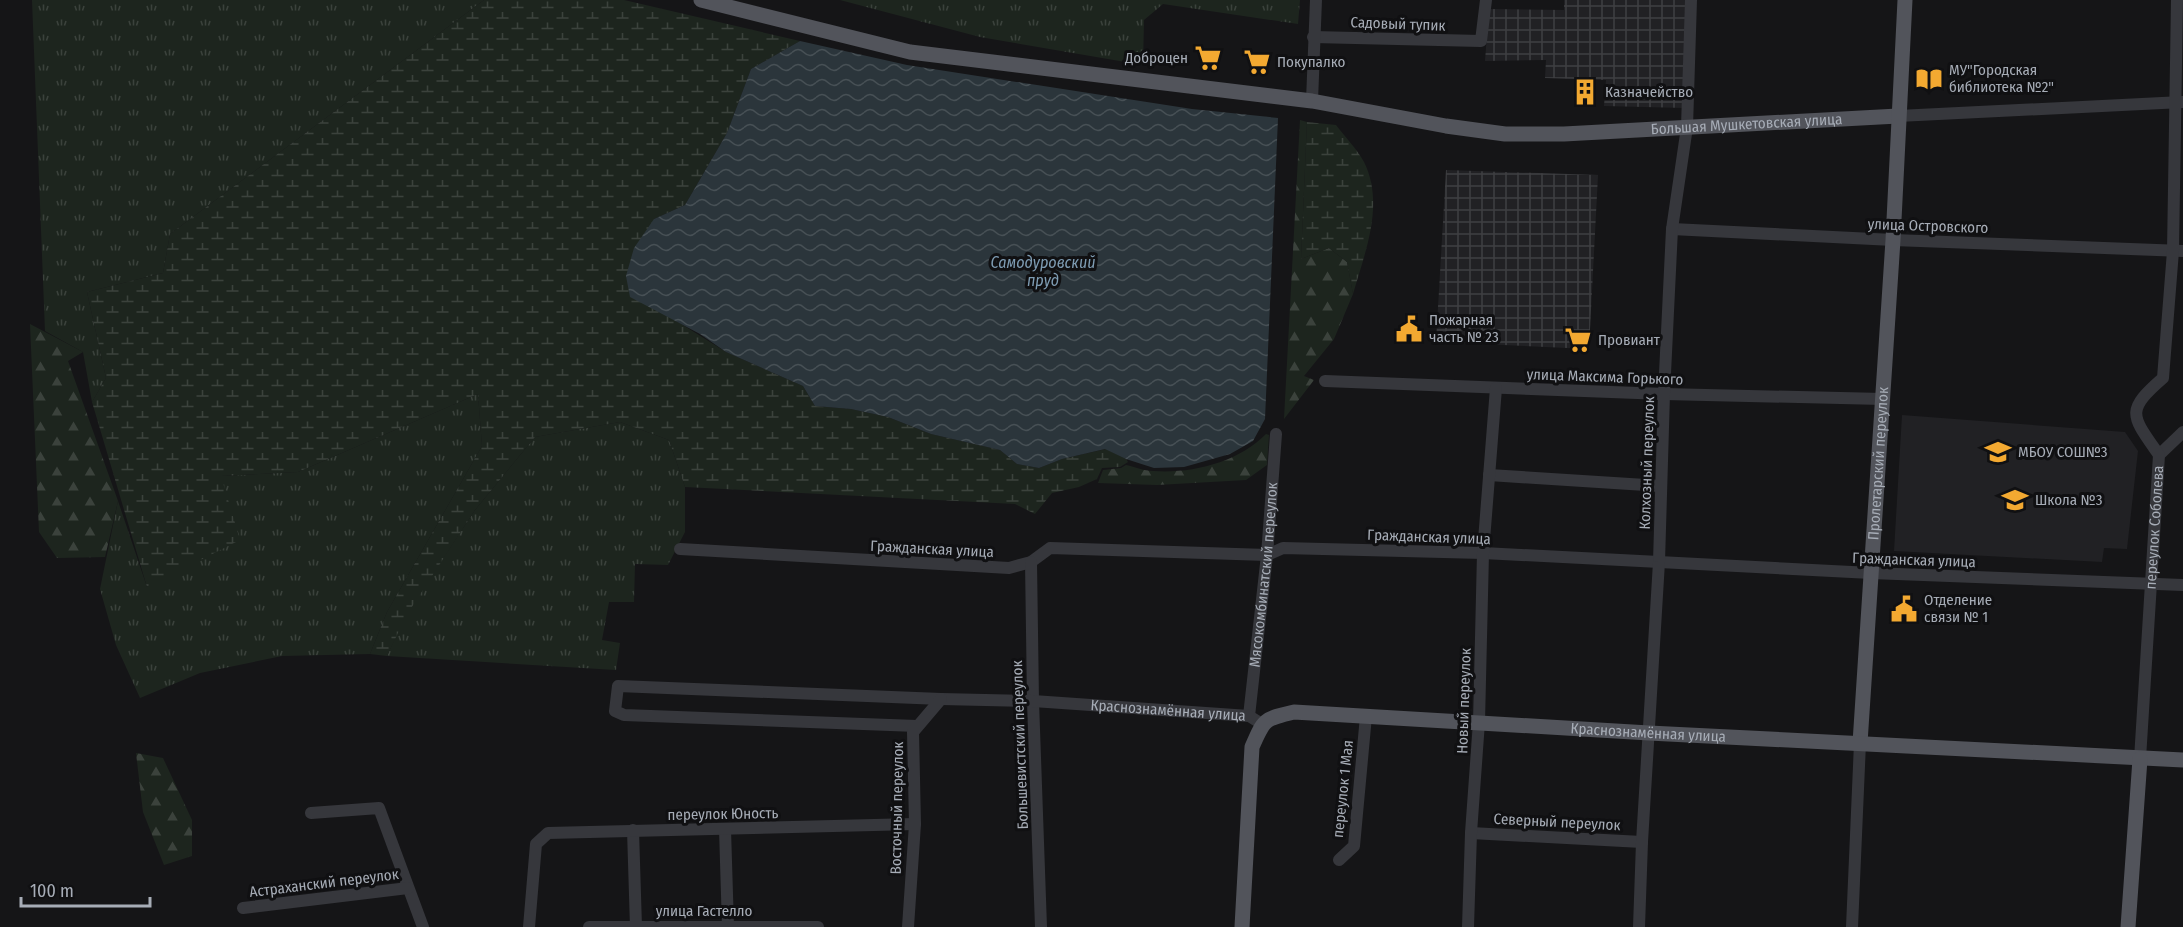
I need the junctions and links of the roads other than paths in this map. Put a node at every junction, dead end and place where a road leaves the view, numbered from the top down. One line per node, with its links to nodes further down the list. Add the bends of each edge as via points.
1 (701, 0): 8 (main road, Большая Мушкетовская улица, via 910,52)
2 (1316, 0): 7 (street)
3 (1486, 0): 7 (street, Садовый тупик, via 1481,41)
4 (1691, 0): 11 (street, Колхозный переулок)
5 (1905, 0): 10 (main road, Пролетарский переулок)
6 (2177, 0): 9 (street, переулок Соболева)
7 (1313, 36): 8 (street)
8 (1312, 101): 11 (main road, Большая Мушкетовская улица, via 1505,134)
9 (2180, 102): 10 (street, Большая Мушкетовская улица); 14 (street, переулок Соболева)
10 (1898, 116): 11 (main road, Большая Мушкетовская улица); 13 (main road, Пролетарский переулок)
11 (1688, 127): 12 (street, Колхозный переулок)
12 (1672, 228): 13 (street, улица Островского); 17 (street, Колхозный переулок)
13 (1893, 240): 14 (street, улица Островского); 18 (main road, Пролетарский переулок)
14 (2178, 251): 21 (street, переулок Соболева, via 2163,378 2144,395 2135,410 2135,417)
15 (1325, 381): 16 (street, улица Максима Горького)
16 (1496, 388): 17 (street, улица Максима Горького); 22 (street, Новый переулок)
17 (1664, 394): 18 (street, улица Максима Горького); 23 (street, Колхозный переулок)
18 (1883, 399): 29 (main road, Пролетарский переулок)
19 (2183, 432): 21 (street)
20 (1276, 434): 26 (street, Мясокомбинатский переулок)
21 (2159, 454): 30 (street, переулок Соболева)
22 (1490, 475): 23 (street); 25 (street, Новый переулок)
23 (1661, 486): 28 (street, Колхозный переулок)
24 (680, 549): 27 (street, Гражданская улица, via 1009,568)
25 (1484, 553): 26 (street, Гражданская улица, via 1283,548); 28 (street, Гражданская улица); 36 (street, Новый переулок)
26 (1267, 555): 27 (street, Гражданская улица, via 1050,548); 34 (street, Мясокомбинатский переулок)
27 (1031, 562): 33 (street, Большевистский переулок)
28 (1659, 562): 29 (street, Гражданская улица); 39 (street, Колхозный переулок)
29 (1871, 573): 30 (street, Гражданская улица); 40 (main road, Пролетарский переулок)
30 (2151, 584): 31 (street, Гражданская улица); 41 (street, переулок Соболева)
31 (2183, 585)
32 (941, 699): 33 (street, Краснознамённая улица); 38 (street, Восточный переулок); 38 (street, Краснознамённая улица, via 618,686 615,705 615,711 624,715)
33 (1033, 701): 34 (street, Краснознамённая улица); 59 (street, Большевистский переулок)
34 (1249, 716): 37 (street, Краснознамённая улица)
35 (1366, 716): 36 (main road, Краснознамённая улица); 37 (main road, Краснознамённая улица, via 1293,712); 49 (street, переулок 1 Мая, via 1354,846)
36 (1479, 722): 39 (main road, Краснознамённая улица); 47 (street, Новый переулок)
37 (1262, 724): 60 (main road, via 1252,747)
38 (917, 726): 44 (street, Восточный переулок, via 913,732)
39 (1649, 733): 40 (main road, Краснознамённая улица); 48 (street, Колхозный переулок)
40 (1860, 743): 41 (main road, Краснознамённая улица); 63 (street, Пролетарский переулок)
41 (2140, 759): 42 (main road, Краснознамённая улица); 64 (main road, переулок Соболева)
42 (2183, 760)
43 (311, 813): 50 (street, via 380,808)
44 (915, 824): 45 (street, переулок Юность); 58 (street, Восточный переулок)
45 (725, 829): 46 (street, переулок Юность); 56 (street)
46 (633, 830): 53 (street, переулок Юность, via 548,833 536,844); 55 (street)
47 (1471, 833): 48 (street, Северный переулок); 61 (street, Новый переулок)
48 (1642, 842): 62 (street, Колхозный переулок)
49 (1339, 860)
50 (408, 888): 51 (street, Астраханский переулок); 52 (street)
51 (243, 908)
52 (423, 927)
53 (529, 927)
54 (589, 927): 55 (street, улица Гастелло)
55 (636, 927): 56 (street, улица Гастелло)
56 (728, 927): 57 (street, улица Гастелло)
57 (818, 927)
58 (908, 927)
59 (1041, 927)
60 (1242, 927)
61 (1468, 927)
62 (1639, 927)
63 (1852, 927)
64 (2128, 927)

